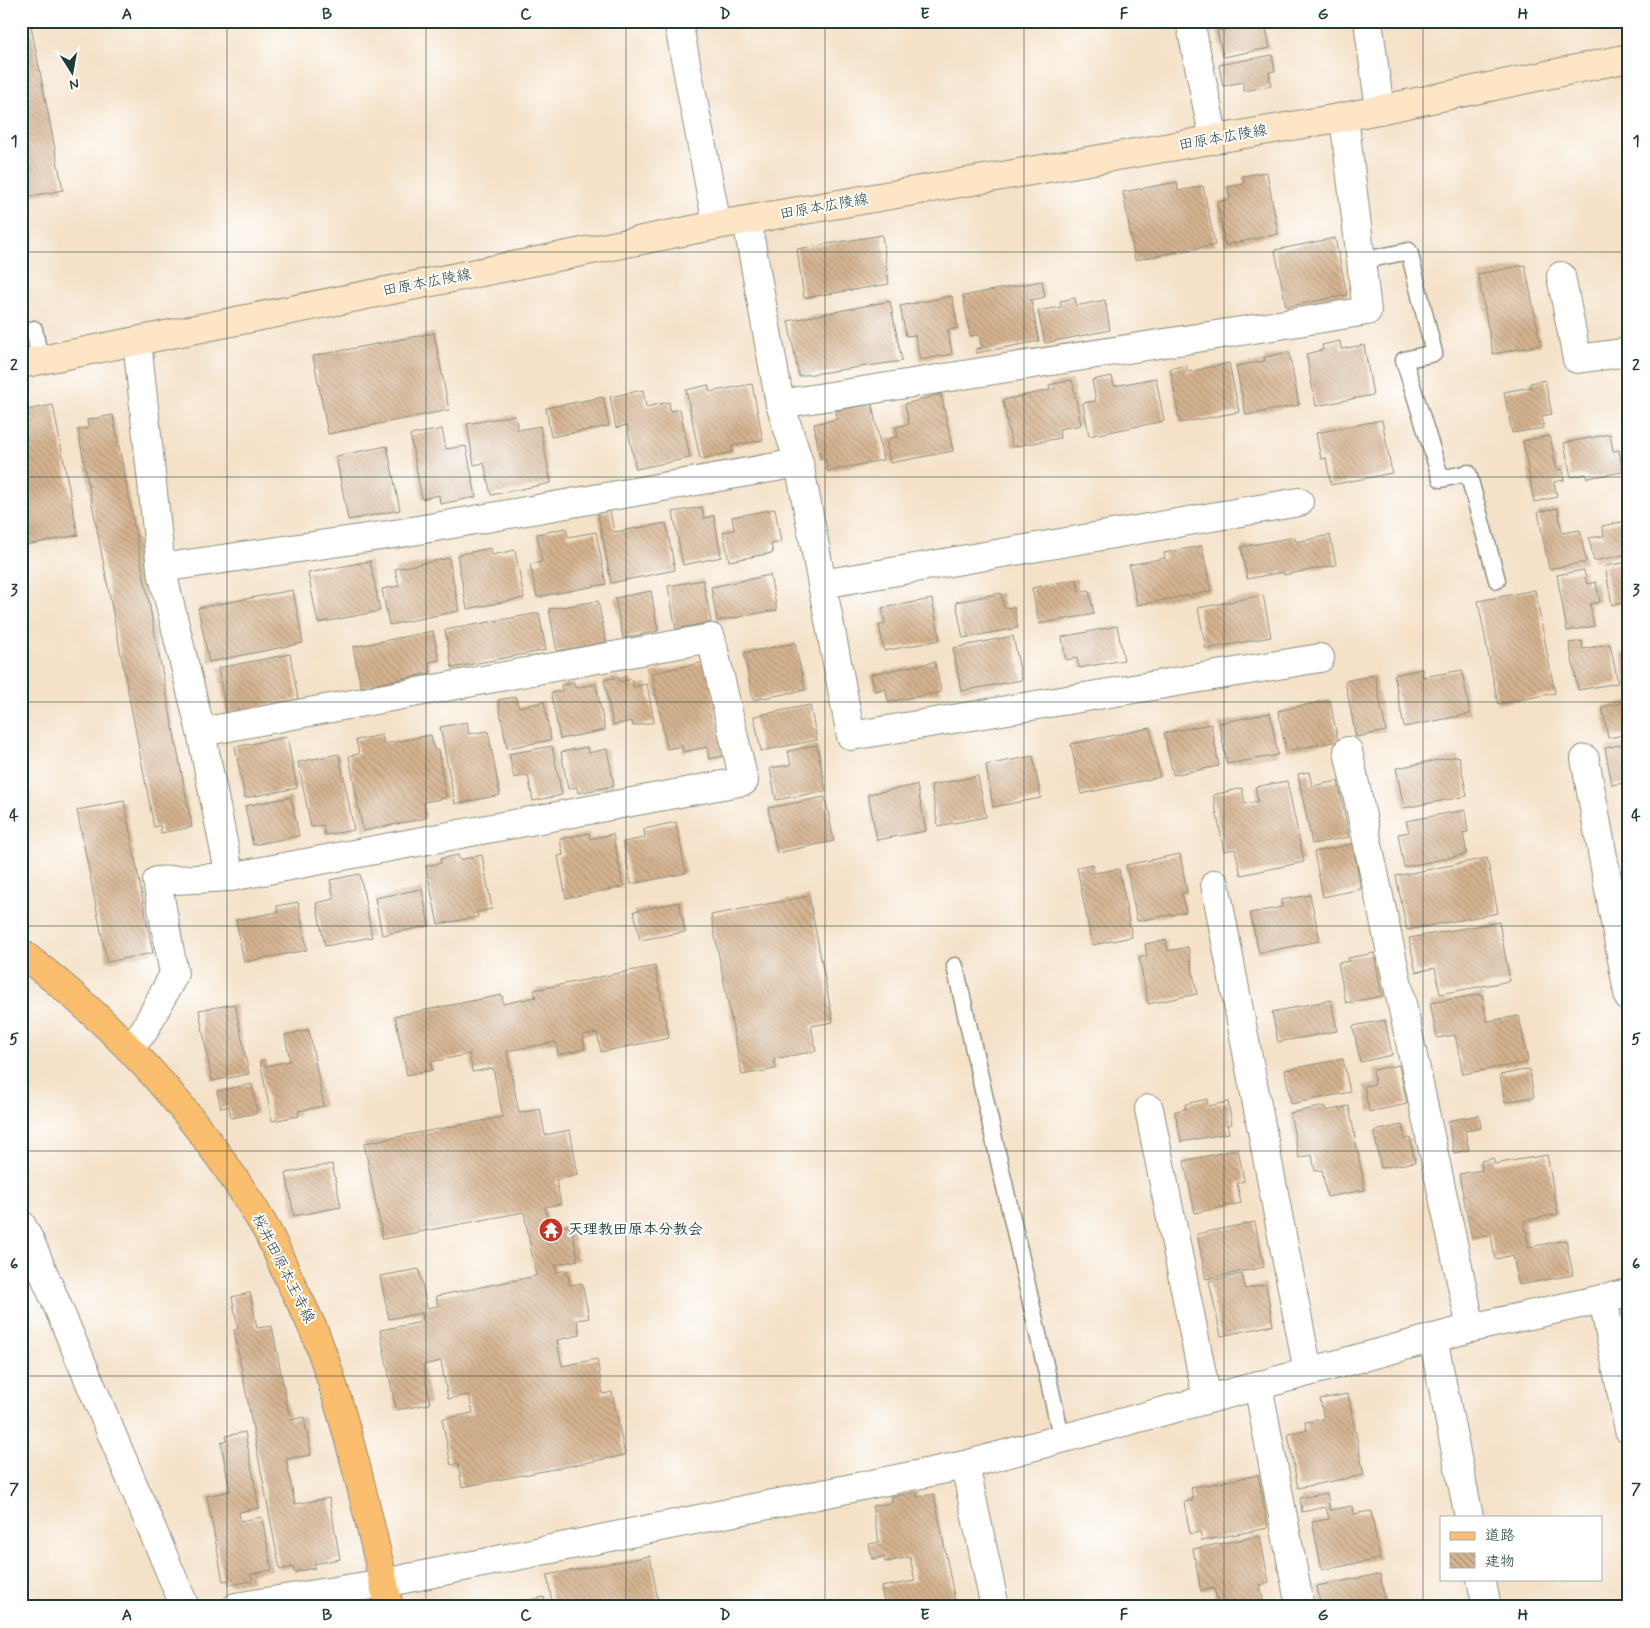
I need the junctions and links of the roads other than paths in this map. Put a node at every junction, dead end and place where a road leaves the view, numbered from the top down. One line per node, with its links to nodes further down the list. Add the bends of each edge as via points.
1 (678, 21): 9 (street)
2 (1190, 21): 7 (street)
3 (1368, 21): 5 (street)
4 (1629, 58): 5 (main road, 田原本広陵線)
5 (1380, 110): 6 (main road, 田原本広陵線)
6 (1344, 117): 7 (main road, 田原本広陵線); 10 (street)
7 (1214, 140): 8 (main road, 田原本広陵線)
8 (746, 221): 9 (main road, 田原本広陵線); 16 (street)
9 (717, 225): 13 (main road, 田原本広陵線)
10 (1361, 261): 16 (street, via 1367,311); 20 (lane, via 1409,251 1434,353 1404,360 1441,479 1468,473)
11 (1561, 276): 14 (street, via 1577,359)
12 (34, 329): 15 (lane)
13 (137, 341): 15 (main road, 田原本広陵線); 19 (street)
14 (1629, 352)
15 (31, 362)
16 (780, 404): 17 (street)
17 (800, 463): 19 (street, via 401,533); 21 (street)
18 (1299, 502): 21 (street)
19 (161, 568): 23 (street)
20 (1497, 580)
21 (822, 584): 22 (street, via 851,736)
22 (1320, 658)
23 (201, 732): 26 (street); 26 (street, via 711,638 744,782)
24 (1348, 751): 35 (street)
25 (1584, 759): 30 (street)
26 (230, 877): 31 (street, via 157,881 174,974 144,1032)
27 (1215, 884): 37 (street)
28 (21, 953): 31 (main road, 桜井田原本王寺線, via 66,987)
29 (955, 966): 41 (lane)
30 (1629, 998)
31 (130, 1046): 45 (main road, 桜井田原本王寺線, via 166,1086 212,1147 266,1230 318,1340 344,1423)
32 (1149, 1108): 39 (street)
33 (21, 1224): 46 (street, via 112,1429)
34 (1616, 1296): 35 (street); 40 (street)
35 (1471, 1328): 36 (street)
36 (1432, 1338): 37 (street); 43 (street)
37 (1308, 1372): 38 (street)
38 (1258, 1385): 39 (street); 49 (street)
39 (1207, 1398): 41 (street)
40 (1629, 1430)
41 (1062, 1440): 42 (street)
42 (965, 1465): 45 (street); 48 (street)
43 (1469, 1516)
44 (1482, 1580): 50 (street)
45 (387, 1595): 47 (street)
46 (185, 1607)
47 (236, 1607)
48 (995, 1607)
49 (1300, 1607)
50 (1487, 1607)

